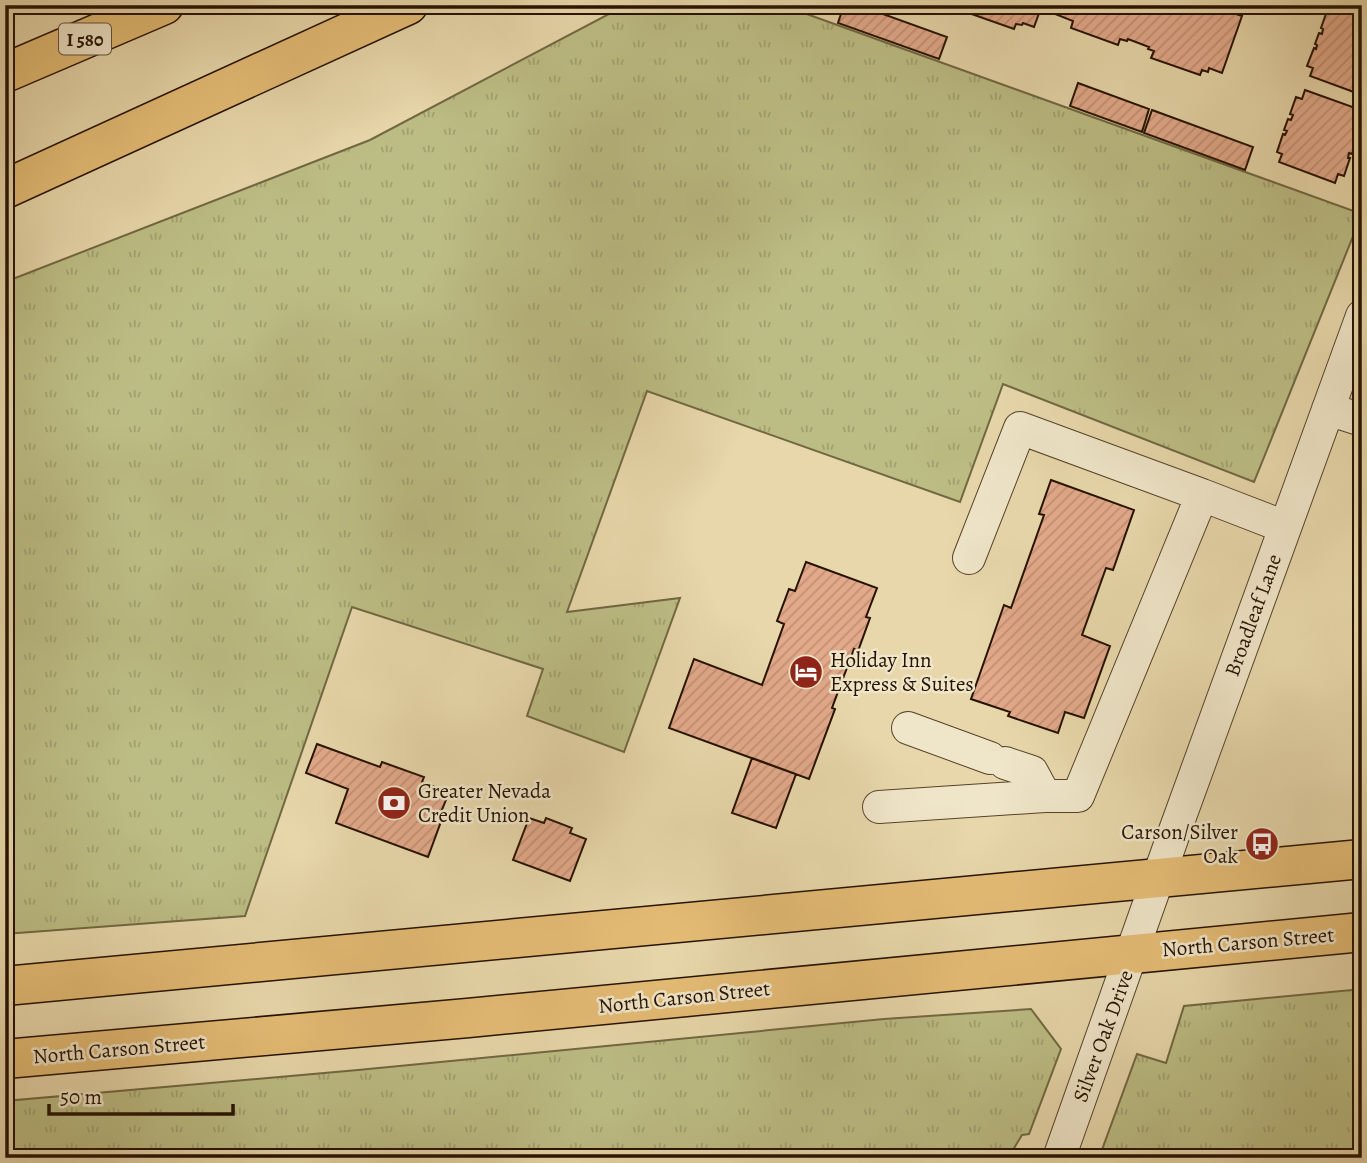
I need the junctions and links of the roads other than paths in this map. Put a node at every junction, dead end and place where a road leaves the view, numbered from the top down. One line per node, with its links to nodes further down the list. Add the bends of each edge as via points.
1 (164, 5): 3 (main road, I 580)
2 (408, 5): 4 (main road)
3 (5, 73)
4 (5, 189)
5 (1362, 316): 6 (street, Broadleaf Lane)
6 (1328, 409): 7 (street); 9 (street, Broadleaf Lane)
7 (1362, 421)
8 (1202, 495): 9 (street); 10 (street, via 1020,428); 12 (street, via 1078,796)
9 (1285, 527): 15 (street, Broadleaf Lane)
10 (969, 558)
11 (908, 728): 12 (street, via 1032,772)
12 (1045, 796): 13 (street)
13 (878, 807)
14 (1362, 859): 15 (main road)
15 (1158, 878): 16 (street, Broadleaf Lane); 19 (main road)
16 (1146, 914): 18 (street, Silver Oak Drive)
17 (1362, 932): 18 (main road, North Carson Street)
18 (1132, 953): 20 (main road, North Carson Street); 21 (street, Silver Oak Drive)
19 (5, 986)
20 (5, 1059)
21 (1059, 1158)

